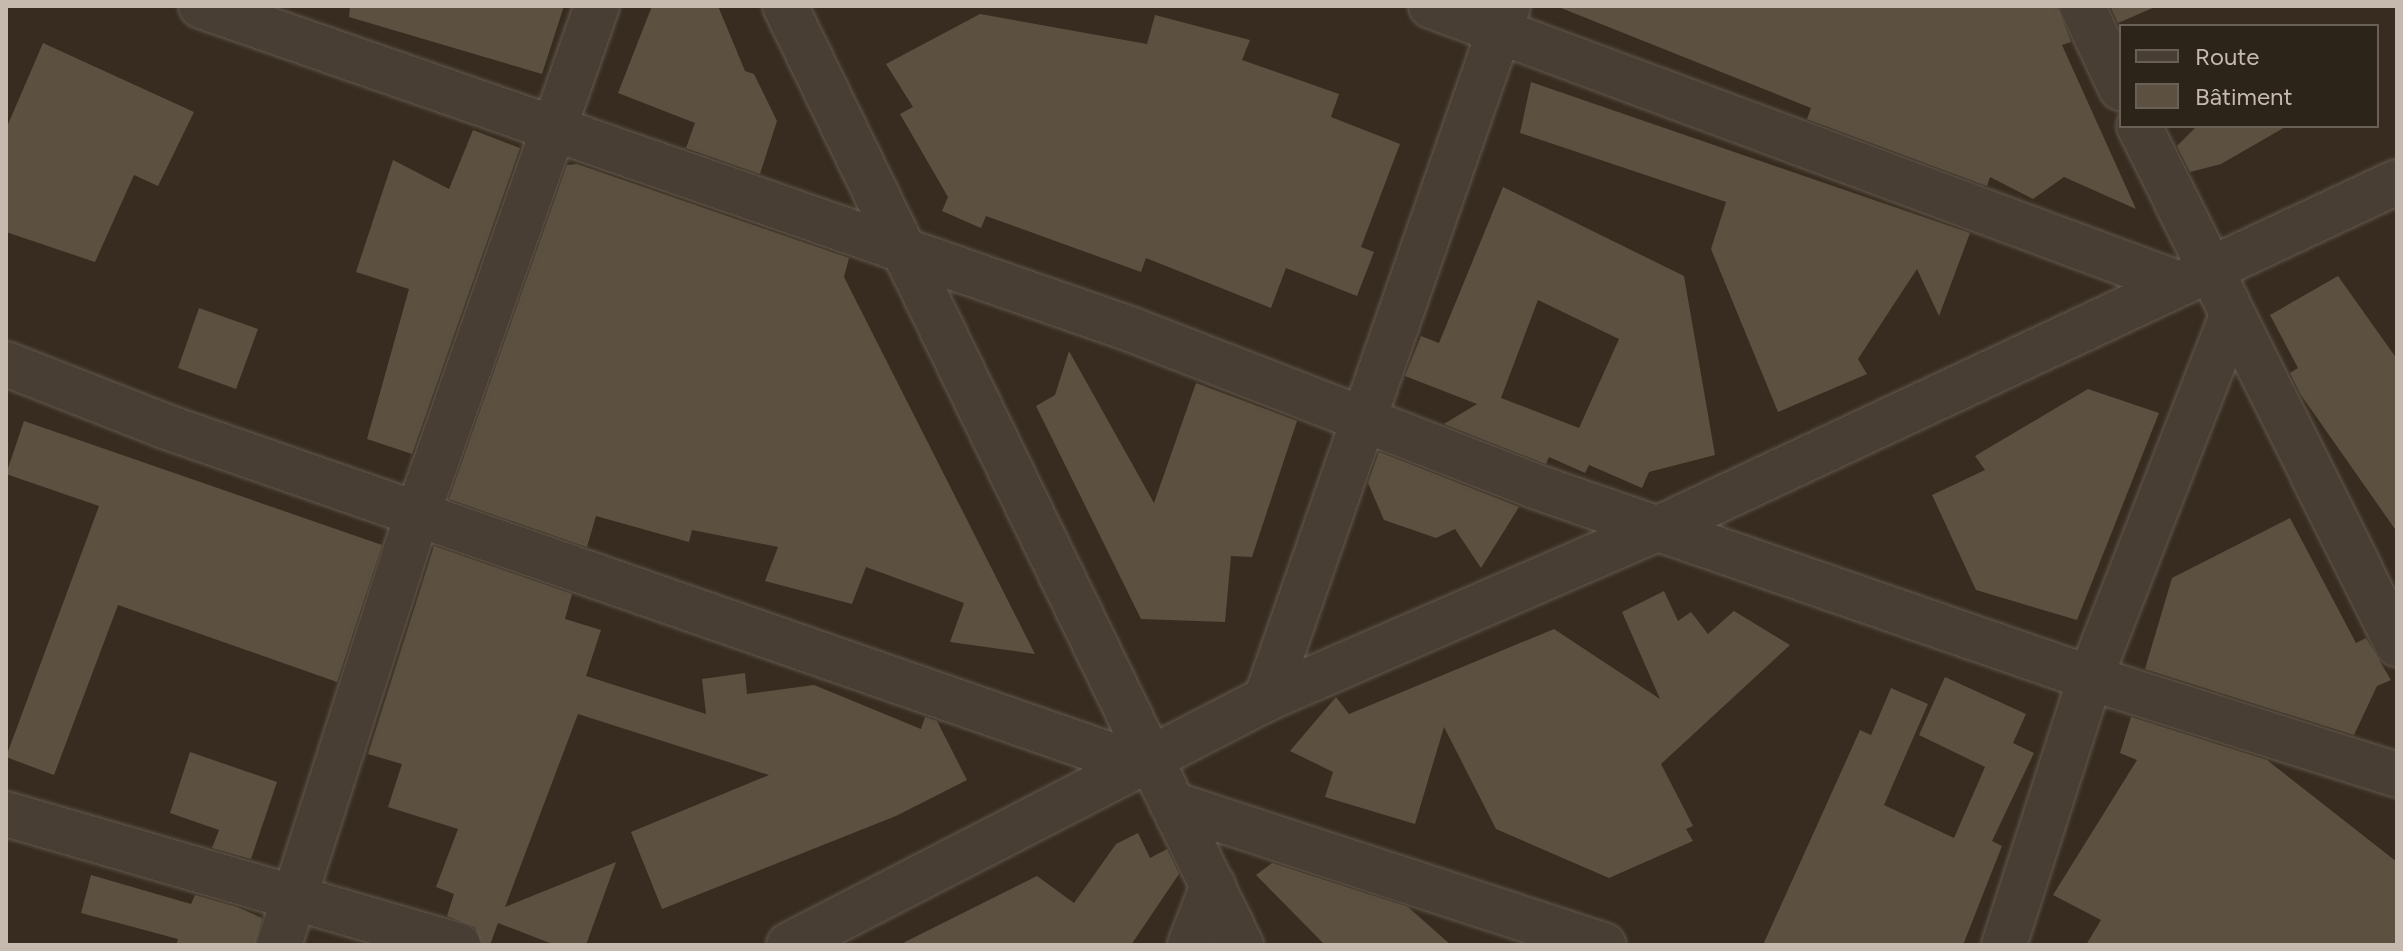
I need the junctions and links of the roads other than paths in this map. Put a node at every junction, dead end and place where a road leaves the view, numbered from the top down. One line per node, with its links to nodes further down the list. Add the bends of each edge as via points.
1 (201, 6): 8 (street)
2 (597, 6): 8 (street)
3 (785, 6): 11 (street)
4 (1431, 6): 6 (street)
5 (2082, 6): 7 (street)
6 (1504, 18): 12 (street); 15 (street)
7 (2119, 84)
8 (554, 126): 11 (street); 16 (street)
9 (2140, 128): 12 (street)
10 (2397, 182): 12 (street)
11 (908, 250): 15 (street); 21 (street)
12 (2189, 275): 13 (street); 17 (street)
13 (2231, 318): 18 (street); 19 (street)
14 (6, 364): 16 (street, via 164,426)
15 (1362, 422): 17 (street); 20 (street)
16 (419, 510): 21 (street); 26 (street)
17 (1659, 528): 19 (street); 20 (street)
18 (2397, 644)
19 (2090, 678): 22 (street); 33 (street)
20 (1266, 699): 21 (street)
21 (1147, 764): 23 (street); 29 (street)
22 (2397, 775)
23 (1172, 804): 25 (street); 32 (street)
24 (6, 814): 26 (street)
25 (1213, 885): 30 (street); 31 (street)
26 (294, 896): 27 (street); 28 (street)
27 (279, 945)
28 (458, 945)
29 (789, 945)
30 (1190, 945)
31 (1241, 945)
32 (1604, 945)
33 (2004, 945)

